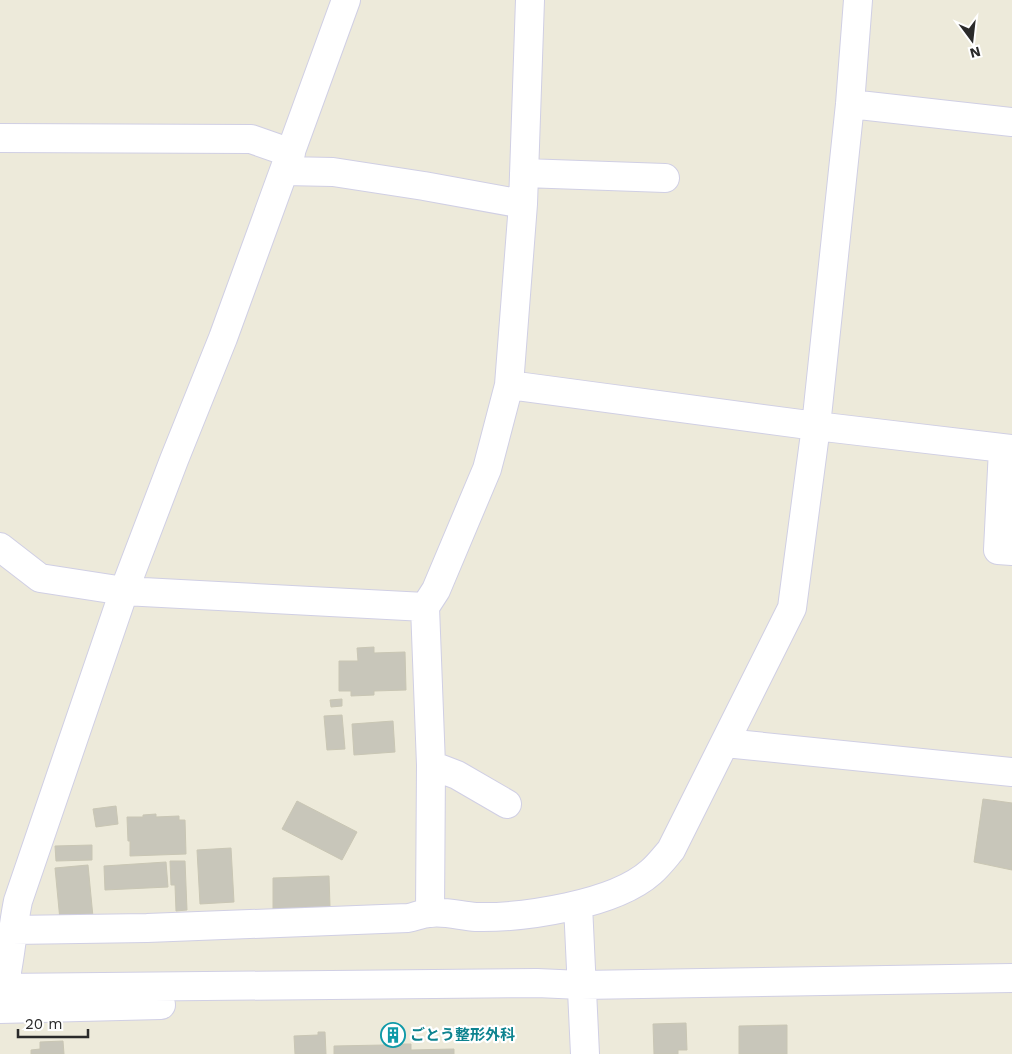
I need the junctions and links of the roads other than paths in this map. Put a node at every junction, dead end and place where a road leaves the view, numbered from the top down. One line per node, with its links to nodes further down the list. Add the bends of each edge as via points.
1 (346, 0): 7 (street)
2 (530, 0): 8 (street)
3 (858, 0): 4 (street)
4 (850, 104): 5 (street); 12 (street)
5 (1012, 122)
6 (0, 138): 7 (street, via 251,139)
7 (287, 162): 10 (street); 16 (street, via 223,338)
8 (524, 173): 9 (street); 10 (street)
9 (665, 178)
10 (523, 204): 11 (street)
11 (509, 385): 12 (street); 17 (street, via 487,469 436,590)
12 (816, 426): 13 (street); 18 (street, via 792,608)
13 (1008, 449): 15 (street, via 998,550)
14 (0, 547): 16 (street, via 40,578)
15 (1012, 551)
16 (124, 591): 17 (street); 24 (street, via 18,901)
17 (425, 607): 19 (street)
18 (725, 743): 20 (street); 22 (street, via 671,850 656,867 638,882)
19 (431, 765): 21 (street, via 457,775); 23 (street)
20 (1012, 772)
21 (507, 804)
22 (578, 905): 23 (street, via 510,916); 26 (street)
23 (430, 913): 24 (street, via 408,918)
24 (12, 930): 27 (street)
25 (1012, 978): 26 (street)
26 (581, 986): 27 (street, via 527,983); 28 (street)
27 (1, 997)
28 (585, 1054)

